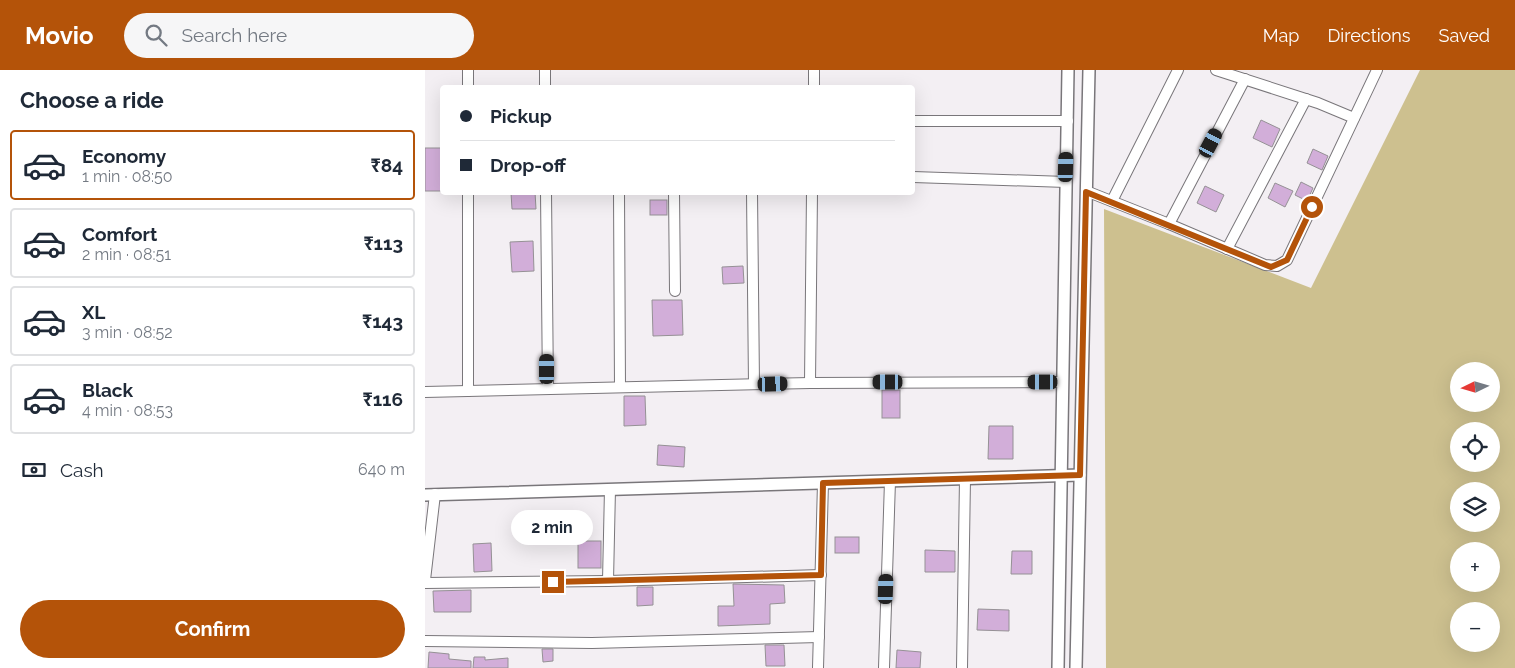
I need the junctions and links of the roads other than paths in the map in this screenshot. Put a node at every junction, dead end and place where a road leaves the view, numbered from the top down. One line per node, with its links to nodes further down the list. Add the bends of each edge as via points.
1 (468, 70): 10 (street)
2 (545, 70): 11 (street)
3 (814, 70): 12 (street)
4 (1068, 70): 15 (street)
5 (1089, 70): 19 (street)
6 (1178, 70): 26 (street)
7 (1216, 70): 9 (street)
8 (1377, 70): 14 (street)
9 (1245, 79): 13 (street); 27 (street)
10 (468, 85)
11 (545, 85)
12 (814, 85)
13 (1306, 99): 14 (street); 28 (street)
14 (1354, 118): 28 (street, via 1287,260 1271,267)
15 (1068, 121): 16 (street); 18 (street)
16 (915, 122)
17 (915, 177): 18 (street)
18 (1066, 182): 30 (street)
19 (1086, 192): 26 (street); 37 (street)
20 (468, 195): 35 (street)
21 (546, 195): 34 (street)
22 (619, 195): 33 (street)
23 (674, 195): 29 (street)
24 (752, 195): 32 (street)
25 (812, 195): 31 (street)
26 (1112, 201): 27 (street)
27 (1169, 224): 28 (street)
28 (1227, 249)
29 (675, 291)
30 (1063, 382): 31 (street); 38 (street)
31 (810, 383): 32 (street)
32 (754, 384): 33 (street)
33 (620, 387): 34 (street)
34 (548, 389): 35 (street)
35 (468, 391): 36 (street)
36 (425, 392)
37 (1080, 475): 38 (street); 54 (street)
38 (1061, 476): 39 (street); 53 (street)
39 (965, 479): 40 (street); 52 (street)
40 (890, 481): 41 (street); 51 (street)
41 (823, 483): 42 (street); 45 (street)
42 (610, 489): 43 (street); 46 (street)
43 (430, 494): 44 (street)
44 (427, 540): 47 (street)
45 (821, 575): 46 (street); 48 (street)
46 (608, 581): 47 (street)
47 (425, 582)
48 (819, 637): 49 (street, via 592,643); 50 (street)
49 (425, 641)
50 (818, 668)
51 (884, 668)
52 (962, 668)
53 (1057, 668)
54 (1076, 668)

